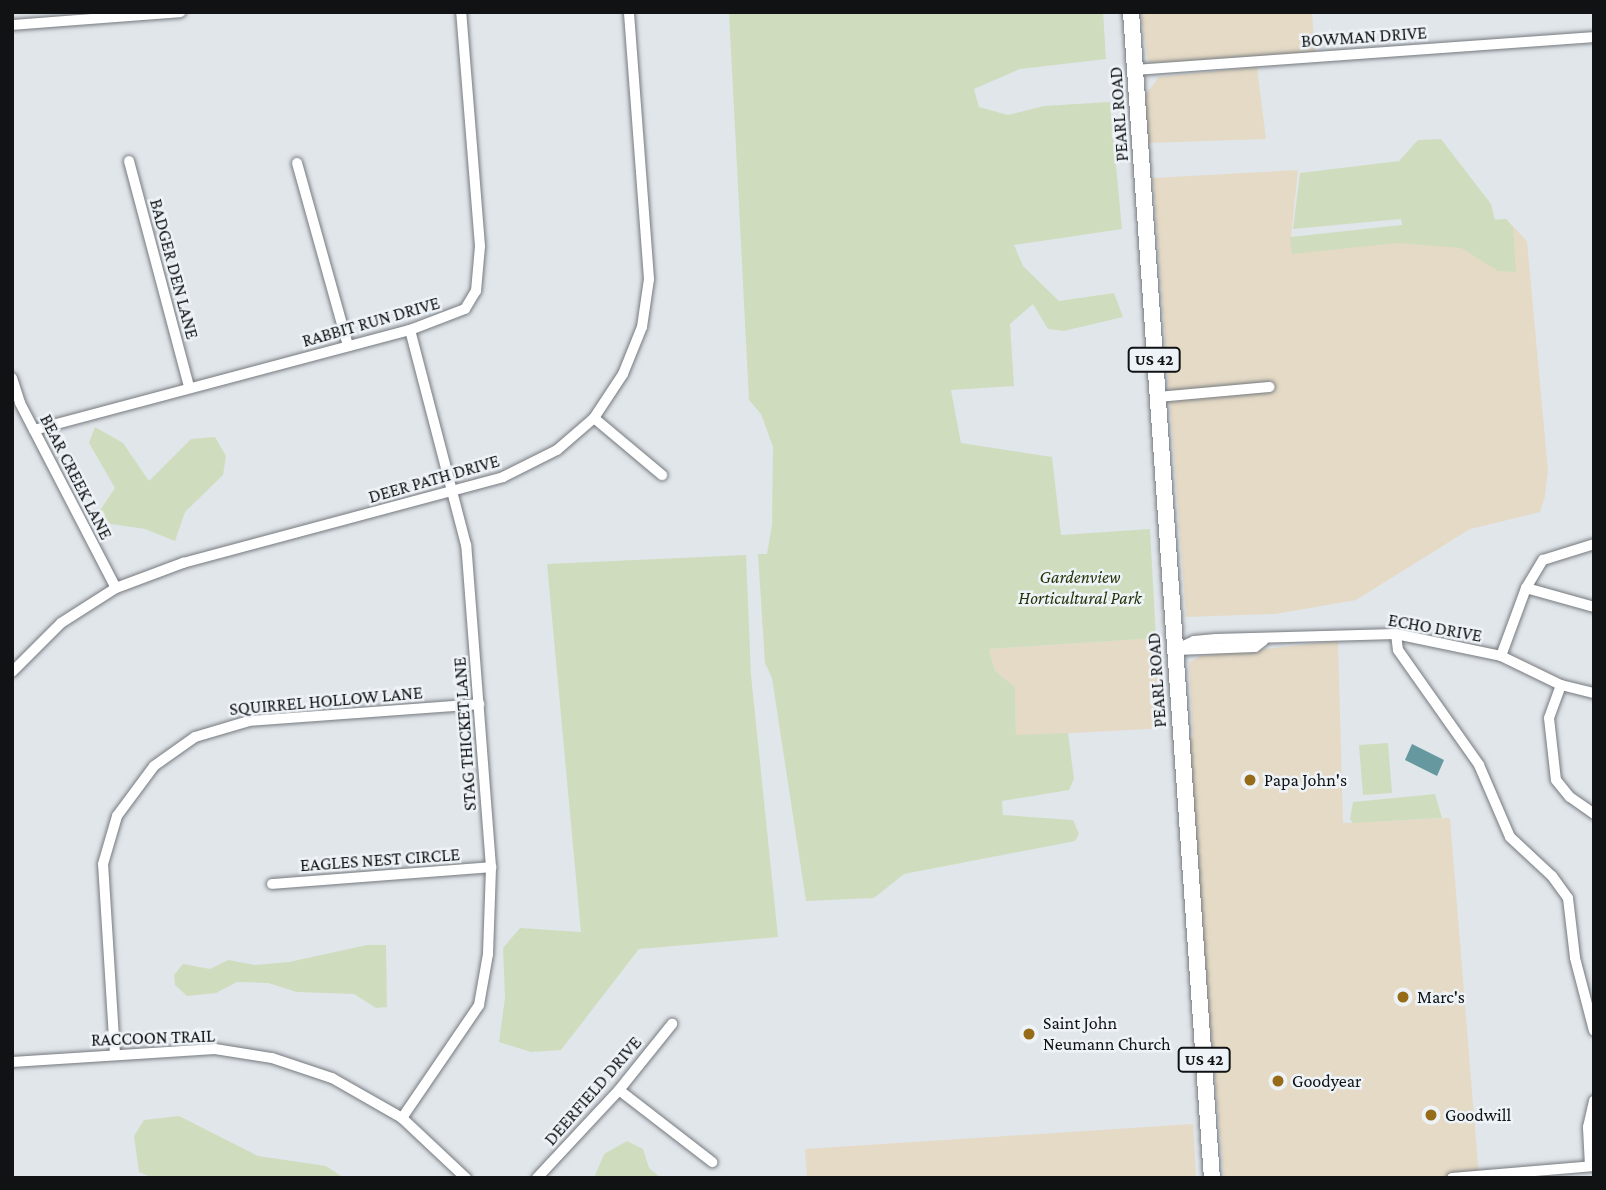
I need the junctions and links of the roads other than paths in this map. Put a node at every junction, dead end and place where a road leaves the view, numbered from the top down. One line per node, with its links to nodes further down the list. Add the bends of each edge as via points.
1 (181, 12): 5 (street)
2 (461, 12): 10 (street, RABBIT RUN DRIVE, via 480,246 477,291 465,309)
3 (629, 12): 16 (street, DEER PATH DRIVE, via 649,279 642,327 624,374)
4 (1131, 12): 7 (main road, PEARL ROAD / US 42)
5 (12, 25)
6 (1594, 37): 7 (street, BOWMAN DRIVE)
7 (1136, 70): 15 (main road, PEARL ROAD / US 42)
8 (129, 161): 13 (street, BADGER DEN LANE)
9 (297, 163): 11 (street)
10 (410, 330): 11 (street, RABBIT RUN DRIVE); 19 (street, STAG THICKET LANE)
11 (348, 346): 13 (street, RABBIT RUN DRIVE)
12 (12, 379): 17 (street, BEAR CREEK LANE)
13 (189, 386): 17 (street, RABBIT RUN DRIVE)
14 (1270, 387): 15 (street)
15 (1157, 397): 25 (main road, PEARL ROAD / US 42)
16 (594, 418): 18 (street); 19 (street, DEER PATH DRIVE, via 557,450 503,477)
17 (34, 430): 21 (street, BEAR CREEK LANE)
18 (662, 475)
19 (454, 492): 21 (street, DEER PATH DRIVE, via 183,563); 30 (street, STAG THICKET LANE, via 466,545)
20 (1594, 544): 22 (street, via 1543,561)
21 (116, 588): 27 (street, DEER PATH DRIVE, via 61,623)
22 (1526, 588): 23 (street); 26 (street)
23 (1594, 607)
24 (1396, 634): 25 (street, ECHO DRIVE, via 1264,640 1255,647); 26 (street, ECHO DRIVE); 35 (street, via 1398,650 1479,765 1510,838 1552,876 1568,898 1576,958)
25 (1175, 650): 46 (main road, PEARL ROAD / US 42)
26 (1501, 656): 28 (street, ECHO DRIVE)
27 (12, 672)
28 (1561, 685): 29 (street, ECHO DRIVE); 31 (street, via 1549,718 1556,780)
29 (1594, 693)
30 (479, 704): 32 (street, STAG THICKET LANE); 36 (street, SQUIRREL HOLLOW LANE, via 227,726 172,750 153,766 117,816 103,864)
31 (1594, 814)
32 (491, 867): 33 (street, EAGLES NEST CIRCLE); 40 (street, STAG THICKET LANE, via 488,954 479,1004)
33 (271, 884)
34 (672, 1024): 38 (street, DEERFIELD DRIVE)
35 (1594, 1031)
36 (115, 1054): 37 (street, RACCOON TRAIL); 40 (street, RACCOON TRAIL, via 215,1049 272,1058 332,1078)
37 (12, 1062)
38 (619, 1090): 41 (street); 45 (street, DEERFIELD DRIVE)
39 (1594, 1101): 42 (street, via 1588,1127)
40 (402, 1118): 44 (street, RACCOON TRAIL)
41 (712, 1162)
42 (1592, 1166): 43 (street)
43 (1474, 1176): 47 (street)
44 (466, 1178)
45 (537, 1178)
46 (1212, 1178)
47 (1452, 1178)

